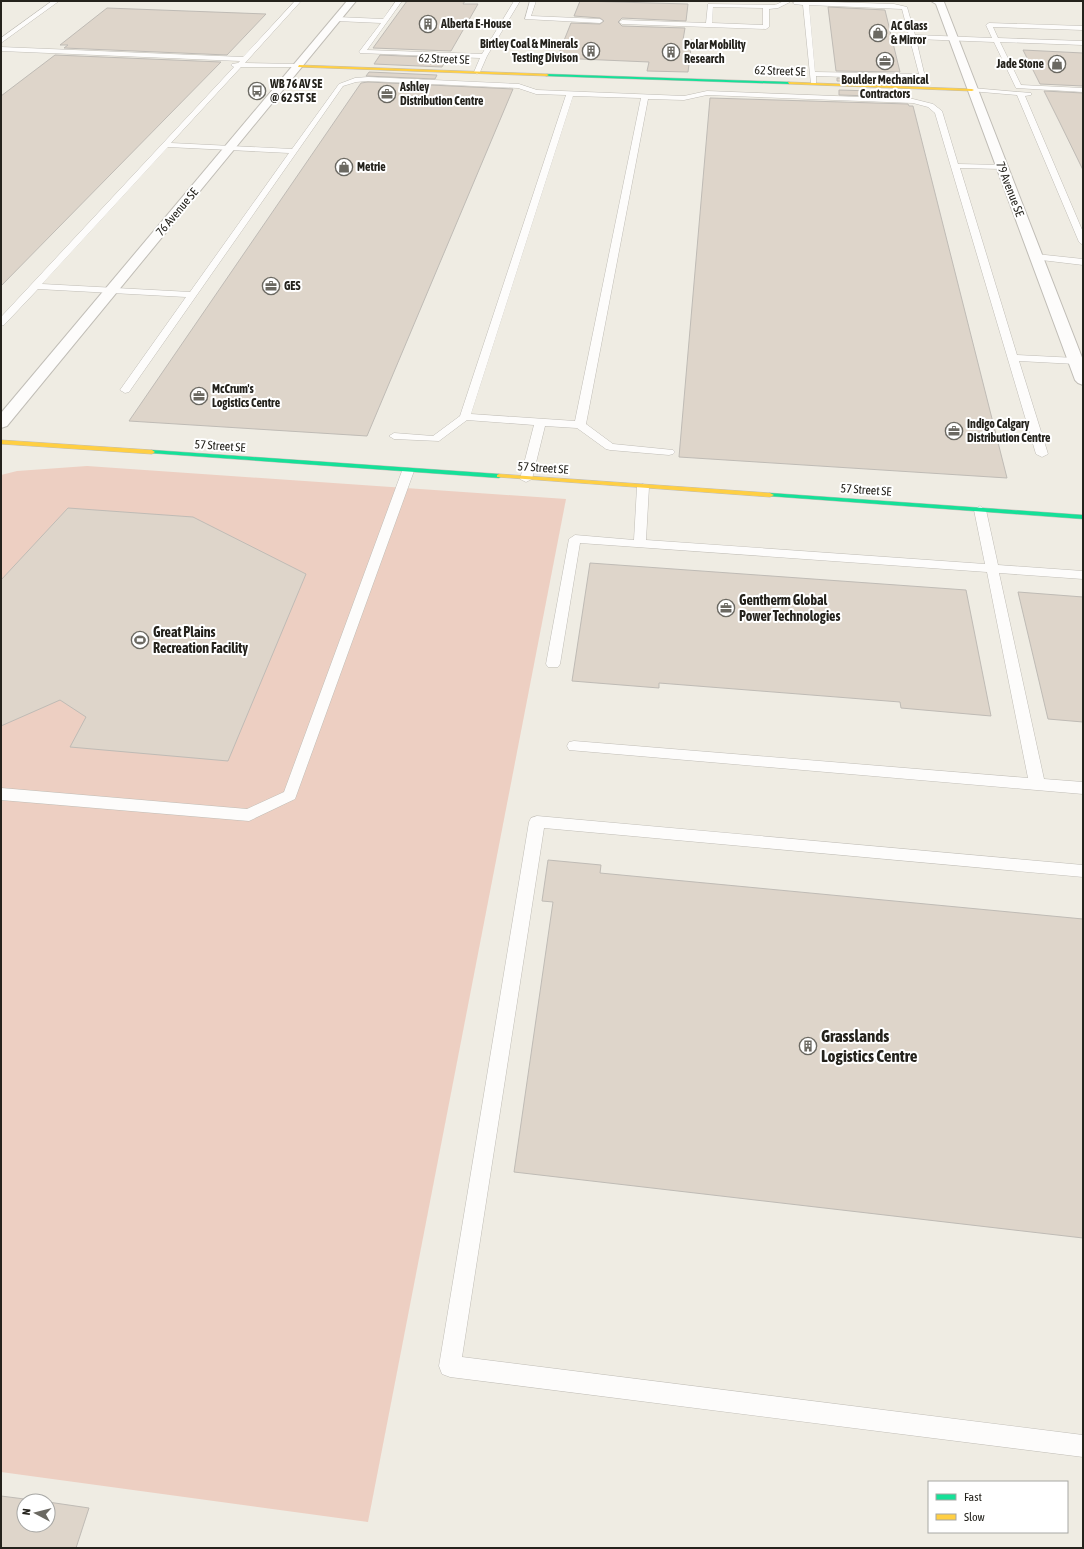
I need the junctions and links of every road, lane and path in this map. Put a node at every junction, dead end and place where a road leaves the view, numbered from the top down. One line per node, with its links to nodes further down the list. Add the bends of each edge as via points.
1 (56, 1): 20 (lane)
2 (298, 1): 25 (lane)
3 (352, 1): 11 (street, 76 Avenue SE)
4 (399, 1): 13 (lane)
5 (517, 1): 24 (lane)
6 (533, 1): 12 (lane, via 528,18)
7 (935, 1): 18 (street, 79 Avenue SE, via 940,2)
8 (787, 2): 9 (lane); 10 (lane, via 776,7)
9 (806, 3): 17 (lane, via 905,8); 28 (lane)
10 (766, 6): 15 (lane, via 710,5); 15 (lane, via 766,27)
11 (337, 19): 13 (lane); 26 (street, 76 Avenue SE)
12 (600, 20)
13 (385, 21): 24 (lane, via 362,52)
14 (622, 22): 15 (lane)
15 (709, 26)
16 (1083, 28): 19 (lane, via 989,25)
17 (912, 37): 18 (lane); 28 (lane, via 923,76 906,78)
18 (953, 38): 19 (lane); 31 (street, 79 Avenue SE)
19 (995, 40): 21 (lane); 32 (lane, via 1018,87)
20 (1, 41)
21 (1083, 43)
22 (1, 49): 25 (lane)
23 (1, 56): 25 (lane)
24 (484, 56): 27 (lane)
25 (242, 62): 26 (lane); 37 (lane)
26 (299, 66): 27 (street, 62 Street SE); 38 (street, 76 Avenue SE)
27 (477, 72): 30 (street, 62 Street SE)
28 (812, 74): 29 (lane)
29 (813, 84): 30 (street, 62 Street SE); 31 (street, 62 Street SE)
30 (612, 86): 33 (lane); 35 (lane)
31 (972, 90): 34 (lane); 41 (street, 79 Avenue SE)
32 (1083, 90)
33 (570, 93): 39 (lane, via 536,92 519,86 355,80 341,85); 53 (lane)
34 (1020, 93): 36 (lane); 42 (lane)
35 (645, 96): 40 (lane, via 684,98 707,93 926,103 935,107 939,113); 56 (lane)
36 (1083, 97)
37 (166, 145): 38 (lane); 45 (lane)
38 (230, 148): 39 (lane); 46 (street, 76 Avenue SE)
39 (295, 151): 47 (lane)
40 (955, 166): 41 (lane); 49 (lane)
41 (1002, 168): 43 (street, 79 Avenue SE)
42 (1083, 242)
43 (1036, 257): 44 (lane); 50 (street, 79 Avenue SE)
44 (1083, 262)
45 (36, 286): 46 (lane); 48 (lane)
46 (111, 290): 47 (lane); 55 (street, 76 Avenue SE)
47 (192, 295): 52 (lane)
48 (1, 323)
49 (1013, 358): 50 (lane); 60 (lane)
50 (1076, 361): 51 (street, 79 Avenue SE)
51 (1083, 380)
52 (125, 390)
53 (465, 417): 54 (lane); 57 (lane, via 435,438)
54 (540, 422): 56 (lane); 62 (lane)
55 (1, 423)
56 (580, 425): 59 (lane, via 610,447)
57 (394, 436)
58 (1, 442): 61 (street, 57 Street SE)
59 (669, 452)
60 (1042, 454)
61 (408, 471): 62 (street, 57 Street SE); 73 (lane, via 290,795 249,815)
62 (526, 479): 63 (street, 57 Street SE)
63 (643, 487): 64 (street, 57 Street SE); 66 (lane)
64 (980, 510): 65 (street, 57 Street SE); 67 (lane)
65 (1083, 517)
66 (640, 543): 67 (lane); 69 (lane, via 575,539)
67 (993, 569): 68 (lane); 71 (lane)
68 (1083, 575)
69 (554, 664)
70 (574, 746): 71 (lane)
71 (1037, 784): 72 (lane)
72 (1083, 788)
73 (1, 794)
74 (1083, 871): 75 (lane, via 537,822 450,1366)
75 (1083, 1446)

